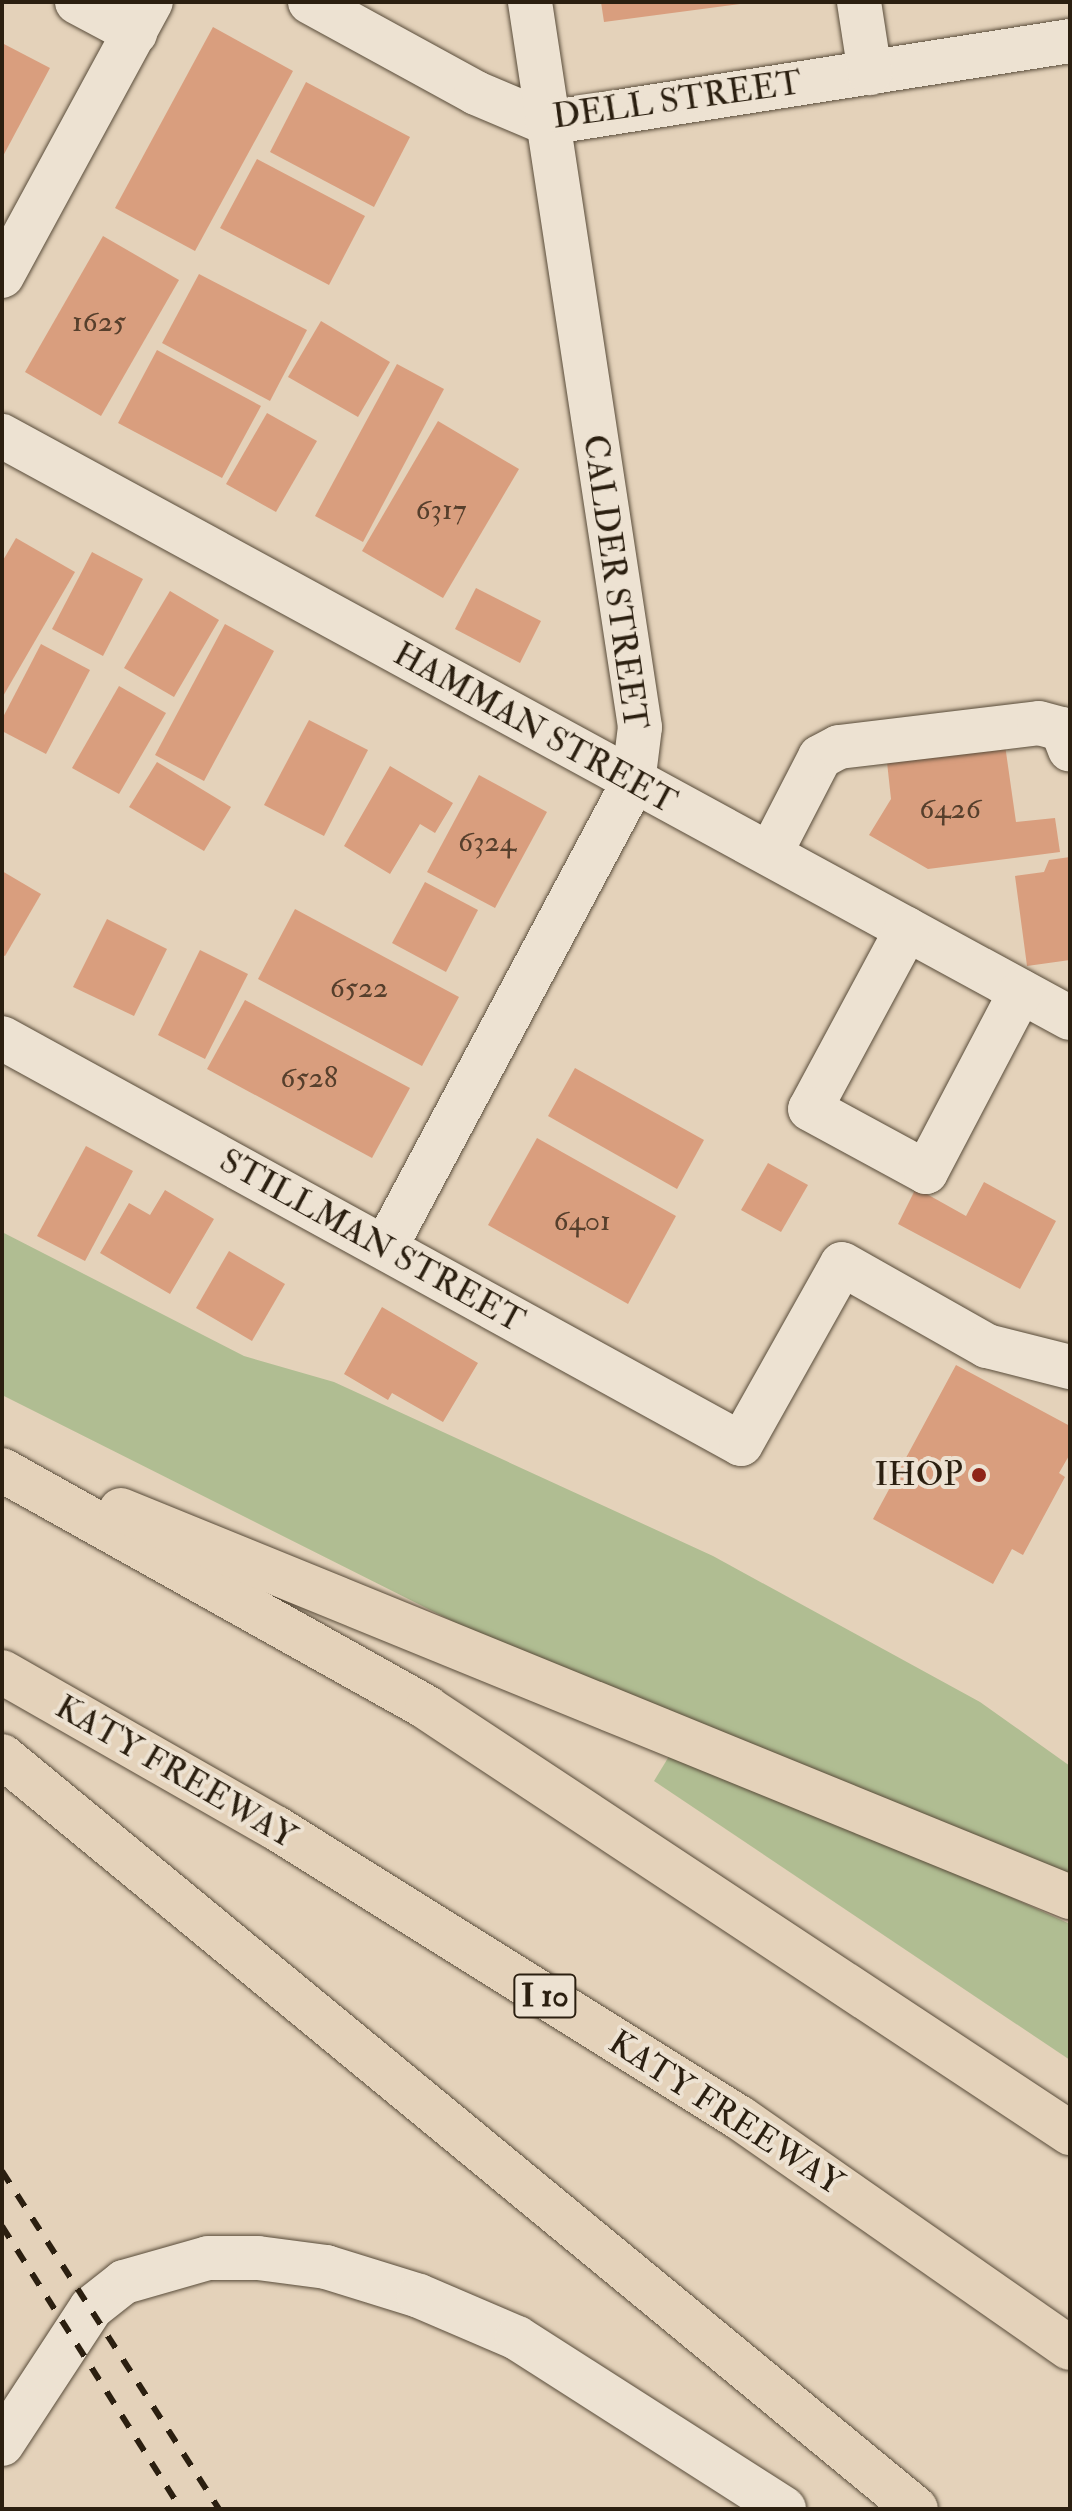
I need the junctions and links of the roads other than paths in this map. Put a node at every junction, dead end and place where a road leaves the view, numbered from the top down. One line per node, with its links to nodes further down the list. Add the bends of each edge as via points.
1 (77, 2): 5 (street)
2 (310, 2): 8 (street, DELL STREET, via 476,93)
3 (530, 2): 8 (street, CALDER STREET)
4 (859, 2): 7 (street)
5 (143, 17): 9 (street)
6 (1070, 41): 7 (street, DELL STREET)
7 (870, 73): 8 (street, DELL STREET)
8 (547, 123): 12 (street, CALDER STREET, via 640,727)
9 (2, 276)
10 (2, 436): 12 (street, HAMMAN STREET)
11 (1070, 750): 13 (street, via 1062,729 1039,723 839,747 820,757)
12 (633, 783): 13 (street, HAMMAN STREET); 18 (street, CALDER STREET)
13 (770, 854): 14 (street, HAMMAN STREET)
14 (907, 929): 15 (street, HAMMAN STREET); 15 (street, via 810,1109 926,1172)
15 (1021, 991): 16 (street, HAMMAN STREET)
16 (1070, 1018)
17 (2, 1038): 18 (street, STILLMAN STREET)
18 (385, 1248): 19 (street, STILLMAN STREET, via 741,1444 842,1264 987,1346)
19 (1070, 1367)
20 (2, 1461): 24 (highway)
21 (2, 1470): 25 (highway, via 427,1708)
22 (2, 1672): 26 (highway, KATY FREEWAY / I 10, via 276,1828 740,2118)
23 (2, 1756): 29 (highway)
24 (1070, 1897)
25 (1070, 2133)
26 (1070, 2348)
27 (3, 2441): 28 (street, via 91,2308 124,2282 208,2258 326,2267 419,2296 517,2338)
28 (784, 2509)
29 (916, 2509)

